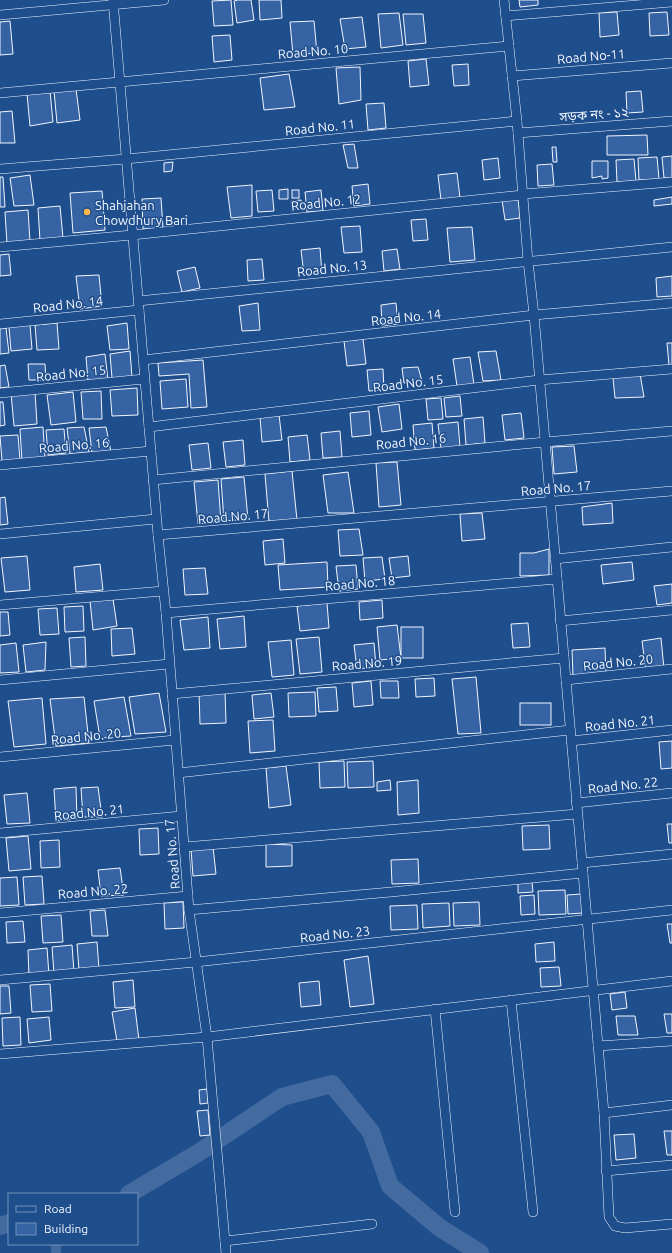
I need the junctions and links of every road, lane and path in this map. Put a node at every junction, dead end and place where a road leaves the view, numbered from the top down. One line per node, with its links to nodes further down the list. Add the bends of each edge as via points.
1 (164, 0): 3 (street)
2 (504, 0): 6 (street)
3 (113, 2): 5 (street); 10 (street)
4 (672, 2): 6 (street)
5 (0, 15)
6 (506, 16): 7 (street)
7 (509, 46): 9 (street); 10 (street, Road No. 10)
8 (672, 63): 9 (street, Road No-11)
9 (512, 76): 12 (street)
10 (120, 81): 11 (street); 15 (street)
11 (0, 92)
12 (517, 121): 14 (street); 15 (street, Road No. 11)
13 (672, 121): 14 (street, সড়ক নং - ১২)
14 (518, 133): 18 (street)
15 (126, 159): 16 (street); 19 (street)
16 (0, 170)
17 (672, 182): 18 (street, Road No. 12)
18 (523, 194): 19 (street, Road No. 12); 22 (street)
19 (132, 235): 20 (street); 24 (street)
20 (0, 247)
21 (672, 247): 22 (street, Road No. 13)
22 (528, 261): 24 (street, Road No. 13); 25 (street)
23 (672, 303): 25 (street, Road No. 14)
24 (138, 305): 26 (street, Road No. 14); 27 (street)
25 (534, 315): 27 (street, Road No. 14); 30 (street)
26 (0, 324)
27 (143, 360): 29 (street)
28 (672, 369): 30 (street, Road No. 15)
29 (144, 378): 31 (street, Road No. 15); 32 (street)
30 (539, 380): 32 (street, Road No. 15); 34 (street)
31 (0, 393)
32 (148, 427): 35 (street)
33 (672, 431): 34 (street, Road No. 16)
34 (544, 442): 37 (street, Road No. 16); 39 (street)
35 (150, 451): 36 (street, Road No. 16); 37 (street)
36 (0, 465)
37 (153, 480): 40 (street)
38 (672, 491): 39 (street, Road No. 17)
39 (550, 502): 42 (street, Road No. 17); 44 (street)
40 (156, 519): 41 (street); 42 (street)
41 (0, 534)
42 (158, 535): 46 (street, Road No. 17)
43 (672, 547): 44 (street)
44 (555, 558): 45 (street)
45 (557, 579): 49 (street, Road No. 18); 50 (street)
46 (163, 591): 47 (street); 49 (street, Road No. 17)
47 (0, 605)
48 (672, 610): 50 (street)
49 (166, 614): 52 (street, Road No. 17)
50 (560, 621): 51 (street)
51 (564, 658): 55 (street); 56 (street, Road No. 19)
52 (169, 664): 54 (street); 56 (street, Road No. 17)
53 (672, 669): 55 (street, Road No. 20)
54 (0, 680)
55 (566, 680): 57 (street)
56 (172, 694): 59 (street, Road No. 17)
57 (570, 730): 60 (street); 62 (street)
58 (672, 730): 60 (street, Road No. 21)
59 (175, 740): 61 (street, Road No. 20); 62 (street, Road No. 17)
60 (571, 741): 64 (street)
61 (0, 757)
62 (178, 773): 66 (street, Road No. 17)
63 (672, 793): 64 (street, Road No. 22)
64 (576, 802): 65 (street)
65 (578, 814): 68 (street); 70 (street)
66 (182, 816): 67 (street, Road No. 21); 68 (street, Road No. 17)
67 (0, 833)
68 (184, 847): 72 (street, Road No. 17)
69 (672, 854): 70 (street)
70 (582, 863): 71 (street)
71 (583, 874): 73 (street); 76 (street)
72 (188, 896): 73 (street, Road No. 17); 75 (street, Road No. 22)
73 (189, 910): 77 (street, Road No. 17)
74 (672, 910): 76 (street, Road No. 23)
75 (0, 913)
76 (587, 920): 77 (street, Road No. 23); 80 (street)
77 (196, 962): 78 (street, Road No. 23); 83 (street, Road No. 17)
78 (0, 980)
79 (672, 981): 80 (street)
80 (593, 990): 81 (street); 85 (street)
81 (511, 1000): 82 (street); 92 (street)
82 (435, 1009): 83 (street); 91 (street)
83 (207, 1037): 86 (street); 95 (street, Road No. 17)
84 (672, 1041): 85 (street)
85 (598, 1046): 88 (street)
86 (0, 1054)
87 (672, 1105): 88 (street)
88 (604, 1113): 90 (street)
89 (672, 1165): 90 (street)
90 (606, 1171): 94 (street, via 609,1217 615,1226 625,1228)
91 (455, 1212)
92 (533, 1212)
93 (372, 1224): 95 (street)
94 (672, 1224)
95 (225, 1241): 96 (street, Road No. 17)
96 (226, 1253)

